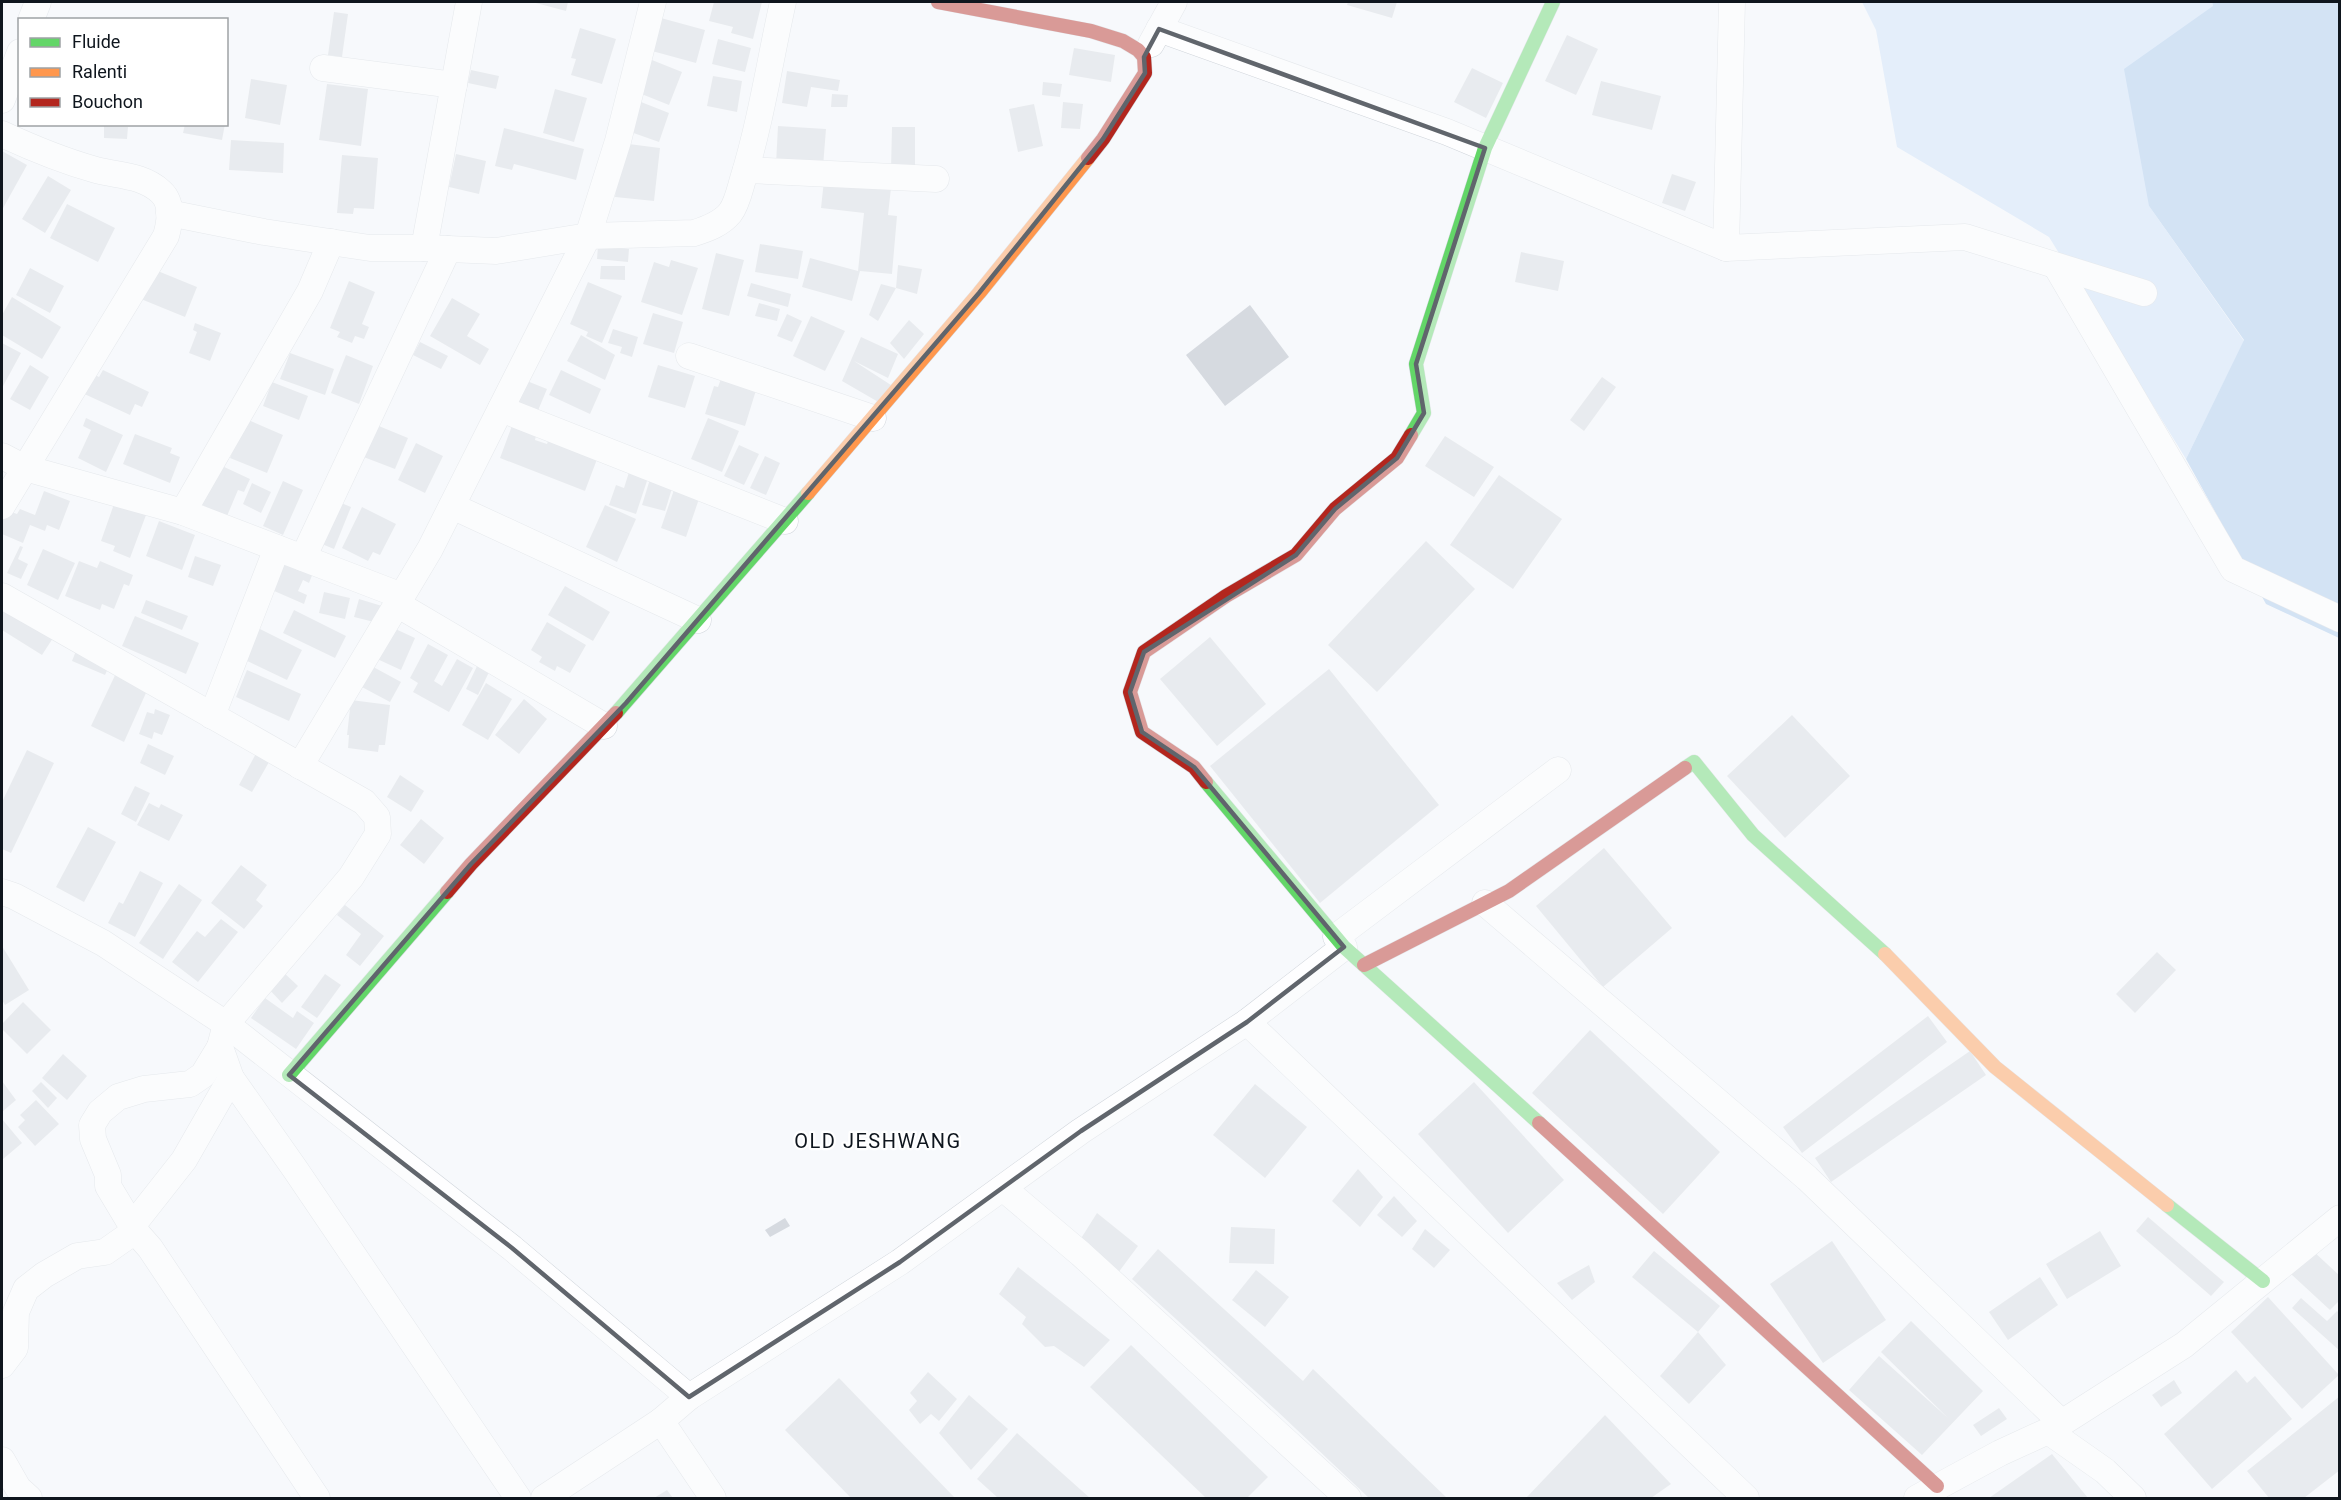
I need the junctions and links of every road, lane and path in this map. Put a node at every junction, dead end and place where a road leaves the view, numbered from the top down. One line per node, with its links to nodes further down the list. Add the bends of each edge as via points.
1 (38, 2): 9 (street)
2 (470, 2): 14 (street)
3 (653, 2): 21 (street, via 618,141)
4 (783, 2): 18 (street)
5 (938, 2): 12 (street, via 1091,31 1123,41)
6 (1174, 2): 10 (street)
7 (1553, 2): 17 (street)
8 (1732, 2): 24 (street)
9 (32, 18)
10 (1159, 29): 12 (street); 17 (street)
11 (18, 57): 15 (street)
12 (1143, 57): 29 (street, via 1145,73 1103,139 980,293)
13 (323, 68): 14 (street)
14 (454, 85): 23 (street)
15 (2, 100)
16 (2, 134): 20 (street, via 68,161 139,178 162,193 168,201)
17 (1485, 147): 24 (street); 48 (street, via 1416,364 1424,413 1397,458 1335,509 1296,555 1226,596 1144,652 1130,692 1142,732 1194,767)
18 (746, 170): 19 (street); 21 (street, via 731,212 707,228 694,233)
19 (936, 179)
20 (169, 213): 22 (street); 31 (street, via 166,236)
21 (588, 236): 23 (street, via 496,251); 28 (street)
22 (331, 242): 23 (street, via 370,248); 34 (street, via 310,291)
23 (436, 248): 37 (street)
24 (1726, 248): 25 (street, via 1965,237)
25 (2056, 266): 26 (street); 40 (street, via 2233,569)
26 (2144, 293)
27 (688, 356): 29 (street)
28 (501, 409): 33 (street); 35 (street)
29 (873, 418): 35 (street)
30 (2, 456): 31 (street)
31 (25, 468): 32 (street); 34 (street)
32 (2, 506)
33 (452, 506): 39 (street); 41 (street)
34 (183, 512): 36 (street)
35 (784, 521): 41 (street)
36 (277, 548): 37 (street); 42 (street)
37 (303, 558): 39 (street)
38 (2, 596): 42 (street)
39 (400, 600): 43 (street); 44 (street)
40 (2340, 619)
41 (698, 620): 43 (street)
42 (212, 716): 44 (street)
43 (604, 726): 52 (street, via 471,864)
44 (300, 766): 51 (street, via 364,802 377,817 378,834 351,877)
45 (1558, 771): 48 (street)
46 (6, 897): 51 (street, via 103,943)
47 (1485, 903): 49 (street); 57 (street, via 1509,891 1694,762 1753,835 1876,945 1995,1067); 61 (street, via 1807,1178)
48 (1340, 942): 49 (street); 50 (street)
49 (1364, 965): 63 (street, via 1669,1240)
50 (1247, 1022): 54 (street, via 1081,1131); 70 (street)
51 (223, 1035): 52 (street); 53 (street); 56 (street, via 203,1075 190,1084 144,1089 118,1097 92,1125 108,1186)
52 (289, 1075): 59 (street, via 512,1248)
53 (231, 1078): 56 (street, via 184,1160 136,1221); 66 (street)
54 (1004, 1189): 59 (street, via 900,1262); 69 (street, via 1081,1254)
55 (2340, 1218): 57 (street)
56 (135, 1230): 58 (street, via 105,1252 78,1256 26,1289 16,1312 15,1348); 65 (street)
57 (2263, 1281): 61 (street, via 2184,1345)
58 (2, 1365)
59 (689, 1397): 60 (street)
60 (661, 1421): 67 (street); 68 (street)
61 (2055, 1427): 63 (street); 71 (street)
62 (2, 1460): 64 (street, via 18,1488)
63 (1927, 1492)
64 (29, 1498)
65 (317, 1498)
66 (518, 1498)
67 (544, 1498)
68 (713, 1498)
69 (1348, 1498)
70 (1746, 1498)
71 (2133, 1498)

